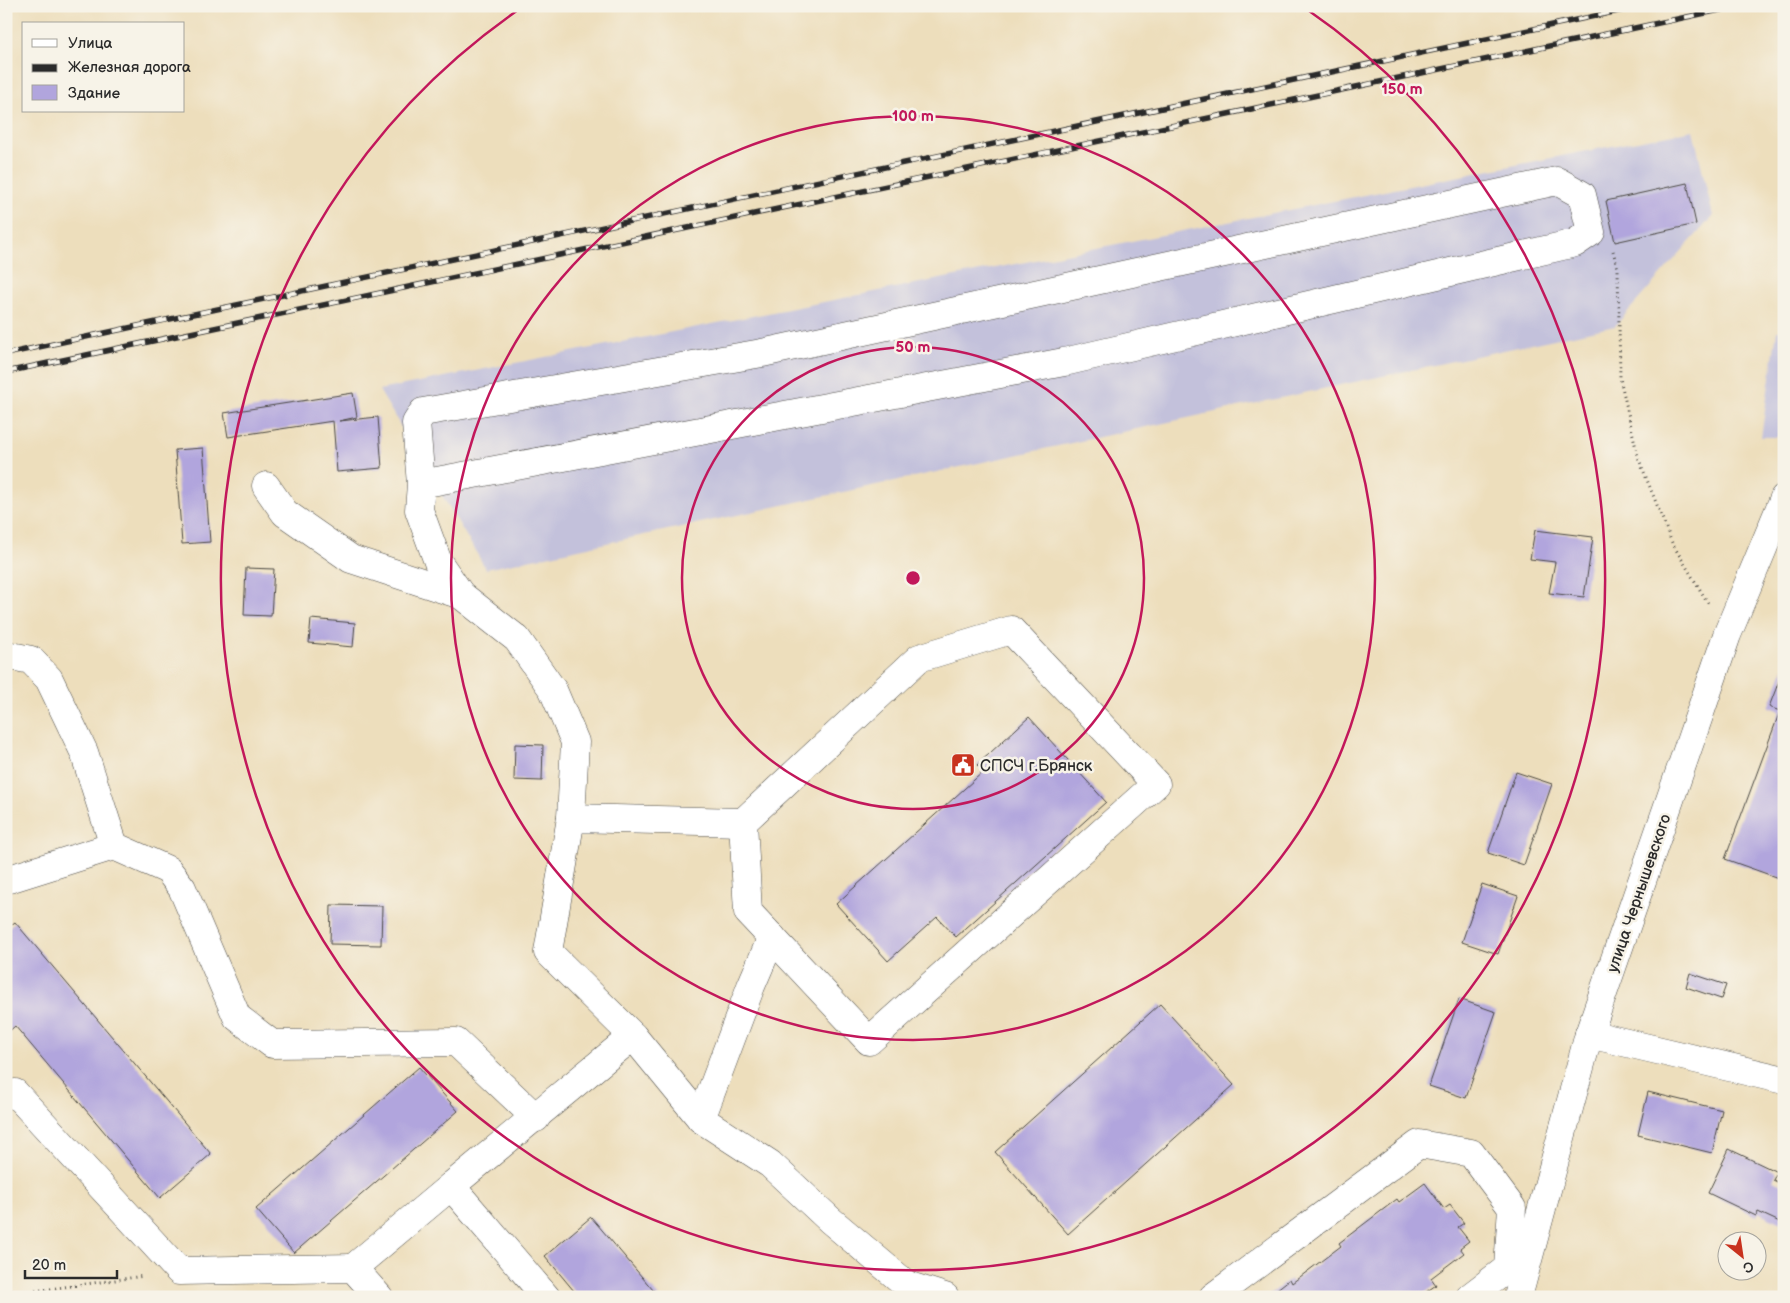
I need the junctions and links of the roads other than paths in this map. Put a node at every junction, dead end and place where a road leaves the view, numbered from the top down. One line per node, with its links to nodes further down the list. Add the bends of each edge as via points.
1 (421, 484): 1 (street, via 1064,362 1575,243 1591,232 1582,196 1556,181 762,354 423,412 416,423); 4 (street, via 419,510 438,562)
2 (266, 486): 4 (street, via 285,513 351,559)
3 (1784, 498): 11 (street, улица Чернышевского, via 1727,636)
4 (461, 595): 6 (street, via 517,639 553,690 575,742)
5 (6, 655): 8 (street, via 31,660 50,679 84,752)
6 (571, 818): 7 (street); 12 (street, via 548,952)
7 (743, 822): 10 (street, via 748,912); 10 (street, via 919,658 1011,630 1156,784 868,1041)
8 (114, 846): 9 (street); 15 (street, via 168,870 182,888 237,1017 272,1044 456,1042)
9 (6, 880)
10 (772, 937): 16 (street)
11 (1589, 1034): 13 (street); 25 (street, улица Чернышевского)
12 (633, 1036): 15 (street); 16 (street)
13 (1784, 1080)
14 (6, 1095): 18 (street, via 15,1093 179,1270)
15 (536, 1118): 17 (street)
16 (701, 1119): 19 (street, via 770,1164)
17 (451, 1186): 18 (street); 21 (street)
18 (353, 1268): 20 (street)
19 (906, 1291): 22 (street)
20 (379, 1297)
21 (546, 1297)
22 (945, 1297)
23 (1213, 1297): 24 (street, via 1419,1144 1471,1153 1512,1208 1508,1268)
24 (1470, 1297)
25 (1518, 1297)

